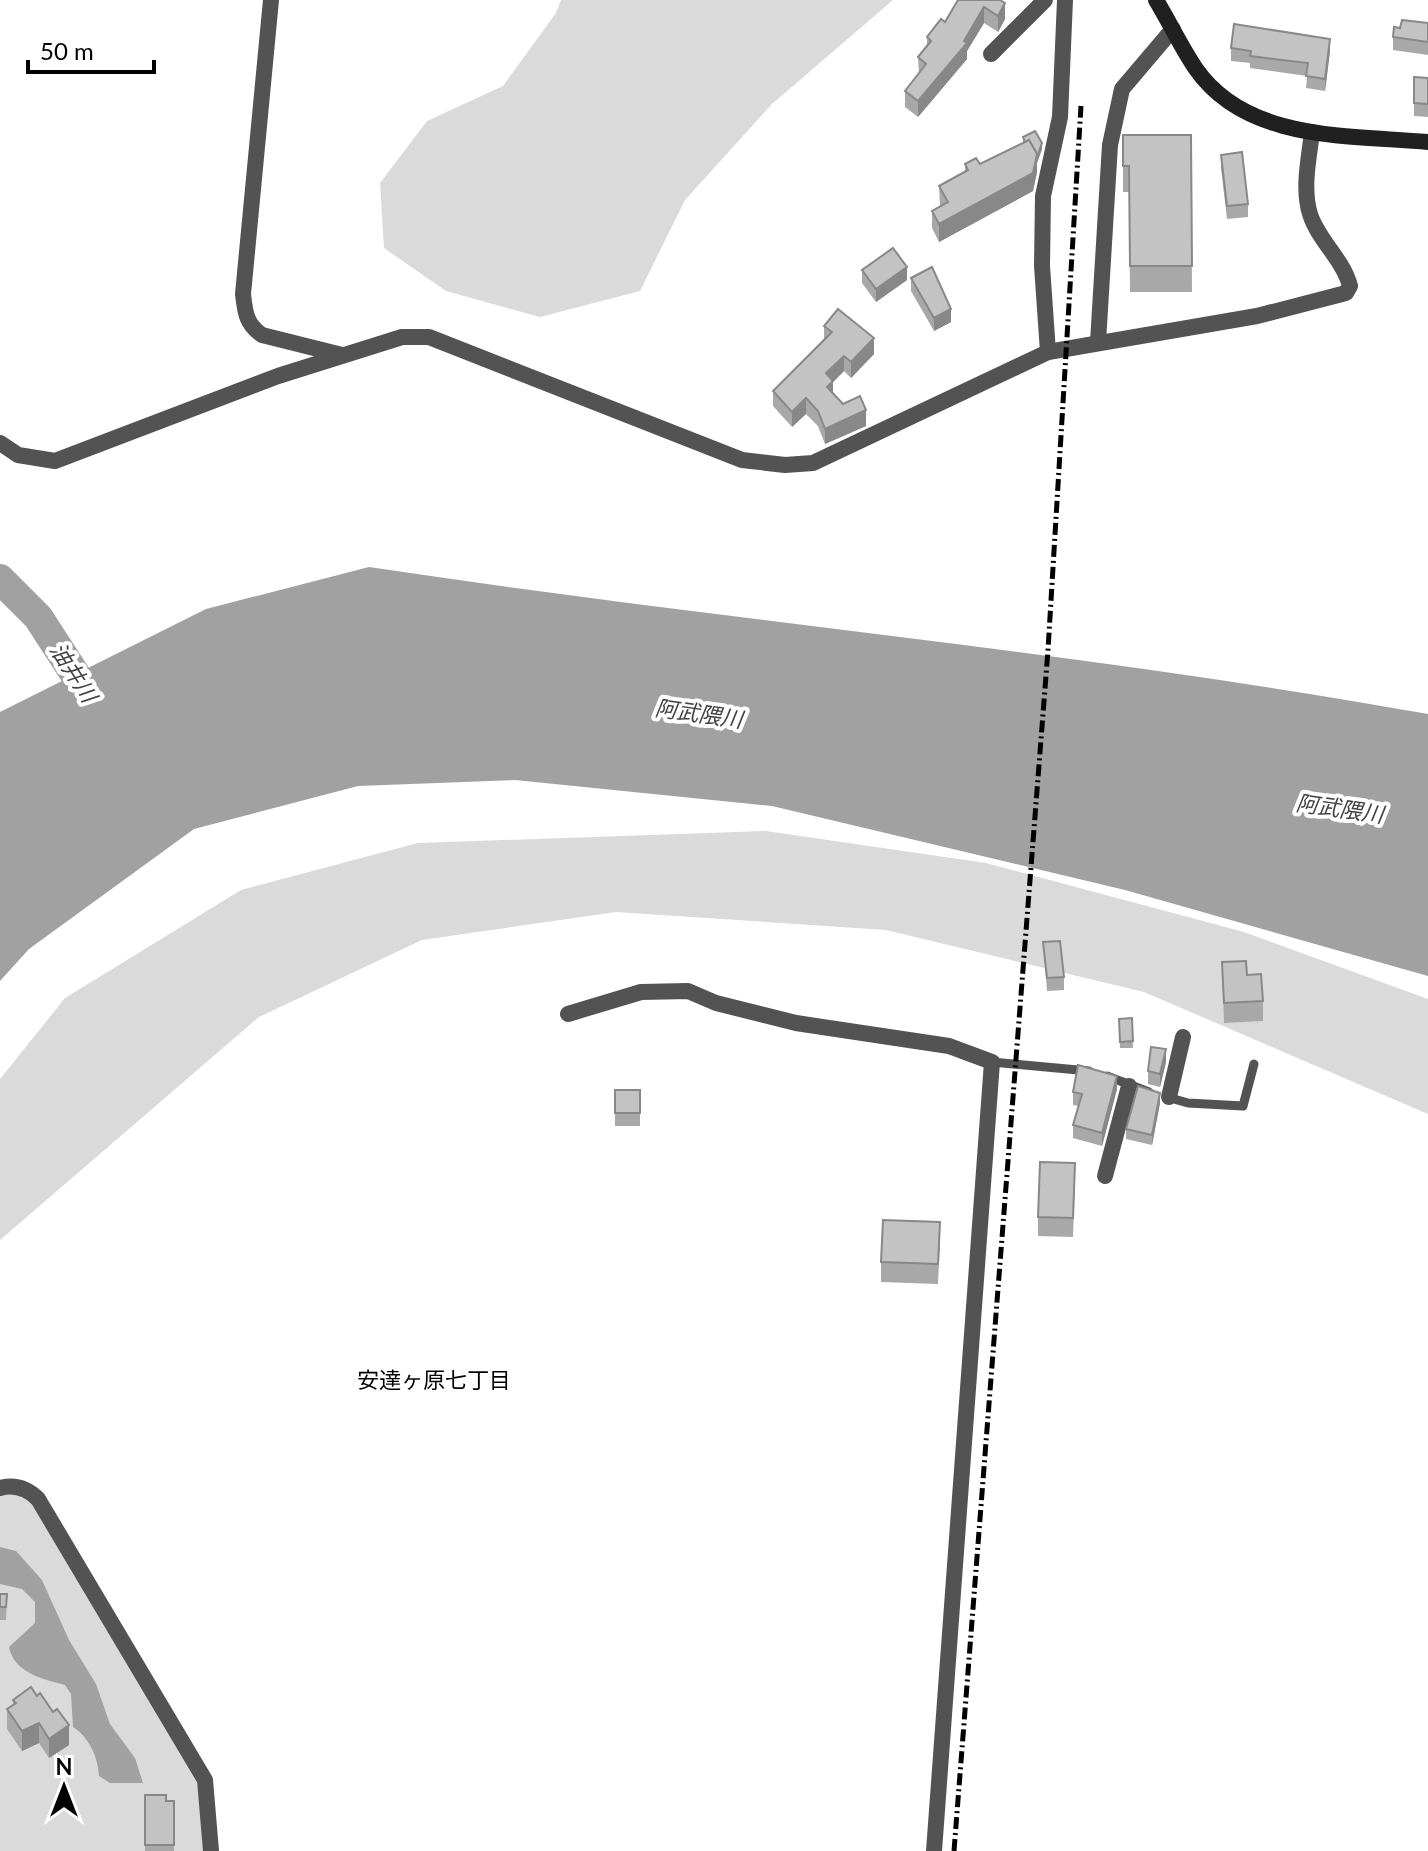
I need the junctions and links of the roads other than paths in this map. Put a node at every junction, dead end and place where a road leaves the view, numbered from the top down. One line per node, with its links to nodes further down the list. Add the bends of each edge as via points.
1 (271, 0): 11 (street, via 245,314 262,335)
2 (1045, 0): 6 (street)
3 (1065, 0): 10 (street, via 1060,117 1043,196)
4 (1156, 0): 5 (street)
5 (1173, 29): 7 (street, via 1197,70 1220,95 1250,114); 9 (street, via 1122,89 1110,145)
6 (991, 54)
7 (1312, 132): 8 (street); 9 (street, via 1306,184 1310,216 1347,273 1346,293 1257,316)
8 (1428, 142)
9 (1098, 342): 10 (street)
10 (1048, 352): 11 (street, via 813,463 785,465 742,460 429,337 402,337)
11 (343, 355): 12 (street, via 55,461 18,455)
12 (0, 443)
13 (568, 1014): 15 (street, via 641,992 688,991 796,1023 949,1046)
14 (1183, 1037): 18 (street)
15 (992, 1062): 17 (lane, via 1099,1072); 22 (street)
16 (1254, 1064): 18 (lane, via 1243,1106)
17 (1129, 1086): 18 (lane); 19 (street)
18 (1169, 1097)
19 (1105, 1176)
20 (0, 1488): 21 (street, via 29,1490 38,1499 205,1780)
21 (211, 1851)
22 (934, 1851)

